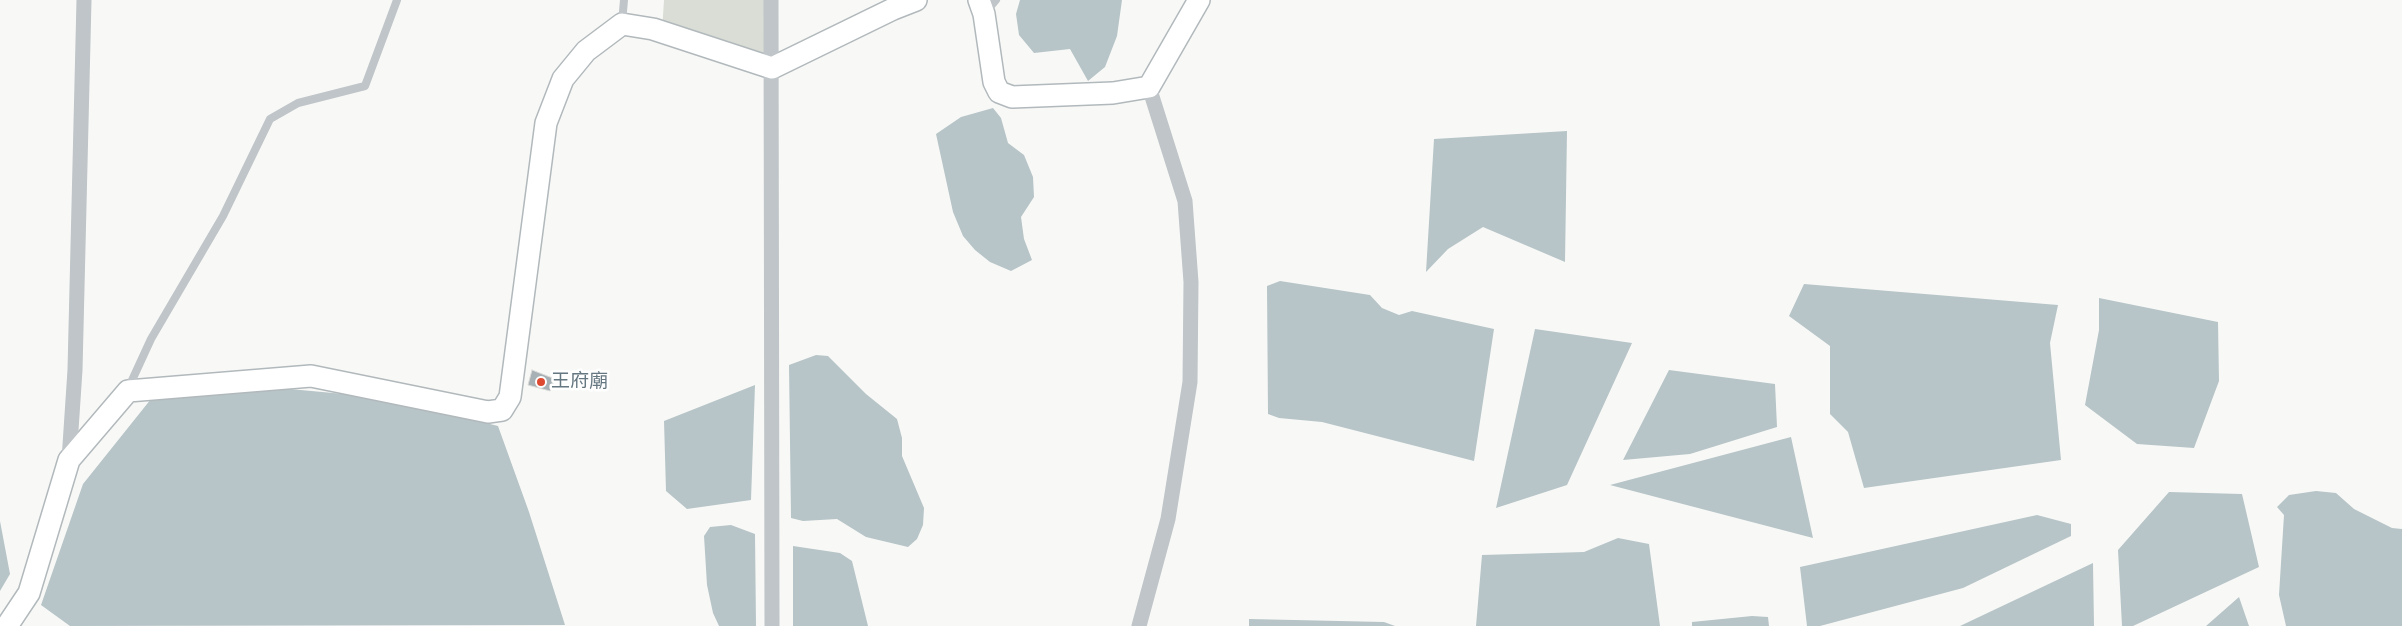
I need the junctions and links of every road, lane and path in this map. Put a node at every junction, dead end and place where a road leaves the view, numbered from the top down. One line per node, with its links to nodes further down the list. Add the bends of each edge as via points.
1 (84, 0): 12 (street, via 75,370)
2 (397, 0): 11 (lane, via 365,86 298,103 270,119 223,216 151,339)
3 (624, 0): 8 (lane)
4 (771, 0): 9 (street)
5 (916, 0): 9 (street)
6 (1199, 0): 10 (street)
7 (986, 5): 10 (street, via 994,82 999,92 1021,97 1113,93)
8 (622, 24): 9 (street, via 653,29); 11 (street, via 586,51 563,79 546,123 510,397 502,410 488,412 311,376)
9 (772, 68): 14 (street)
10 (1149, 87): 15 (street, via 1185,202 1191,282 1190,382 1168,519)
11 (128, 391): 12 (street)
12 (69, 460): 13 (street, via 29,593)
13 (7, 626)
14 (772, 626)
15 (1139, 626)

